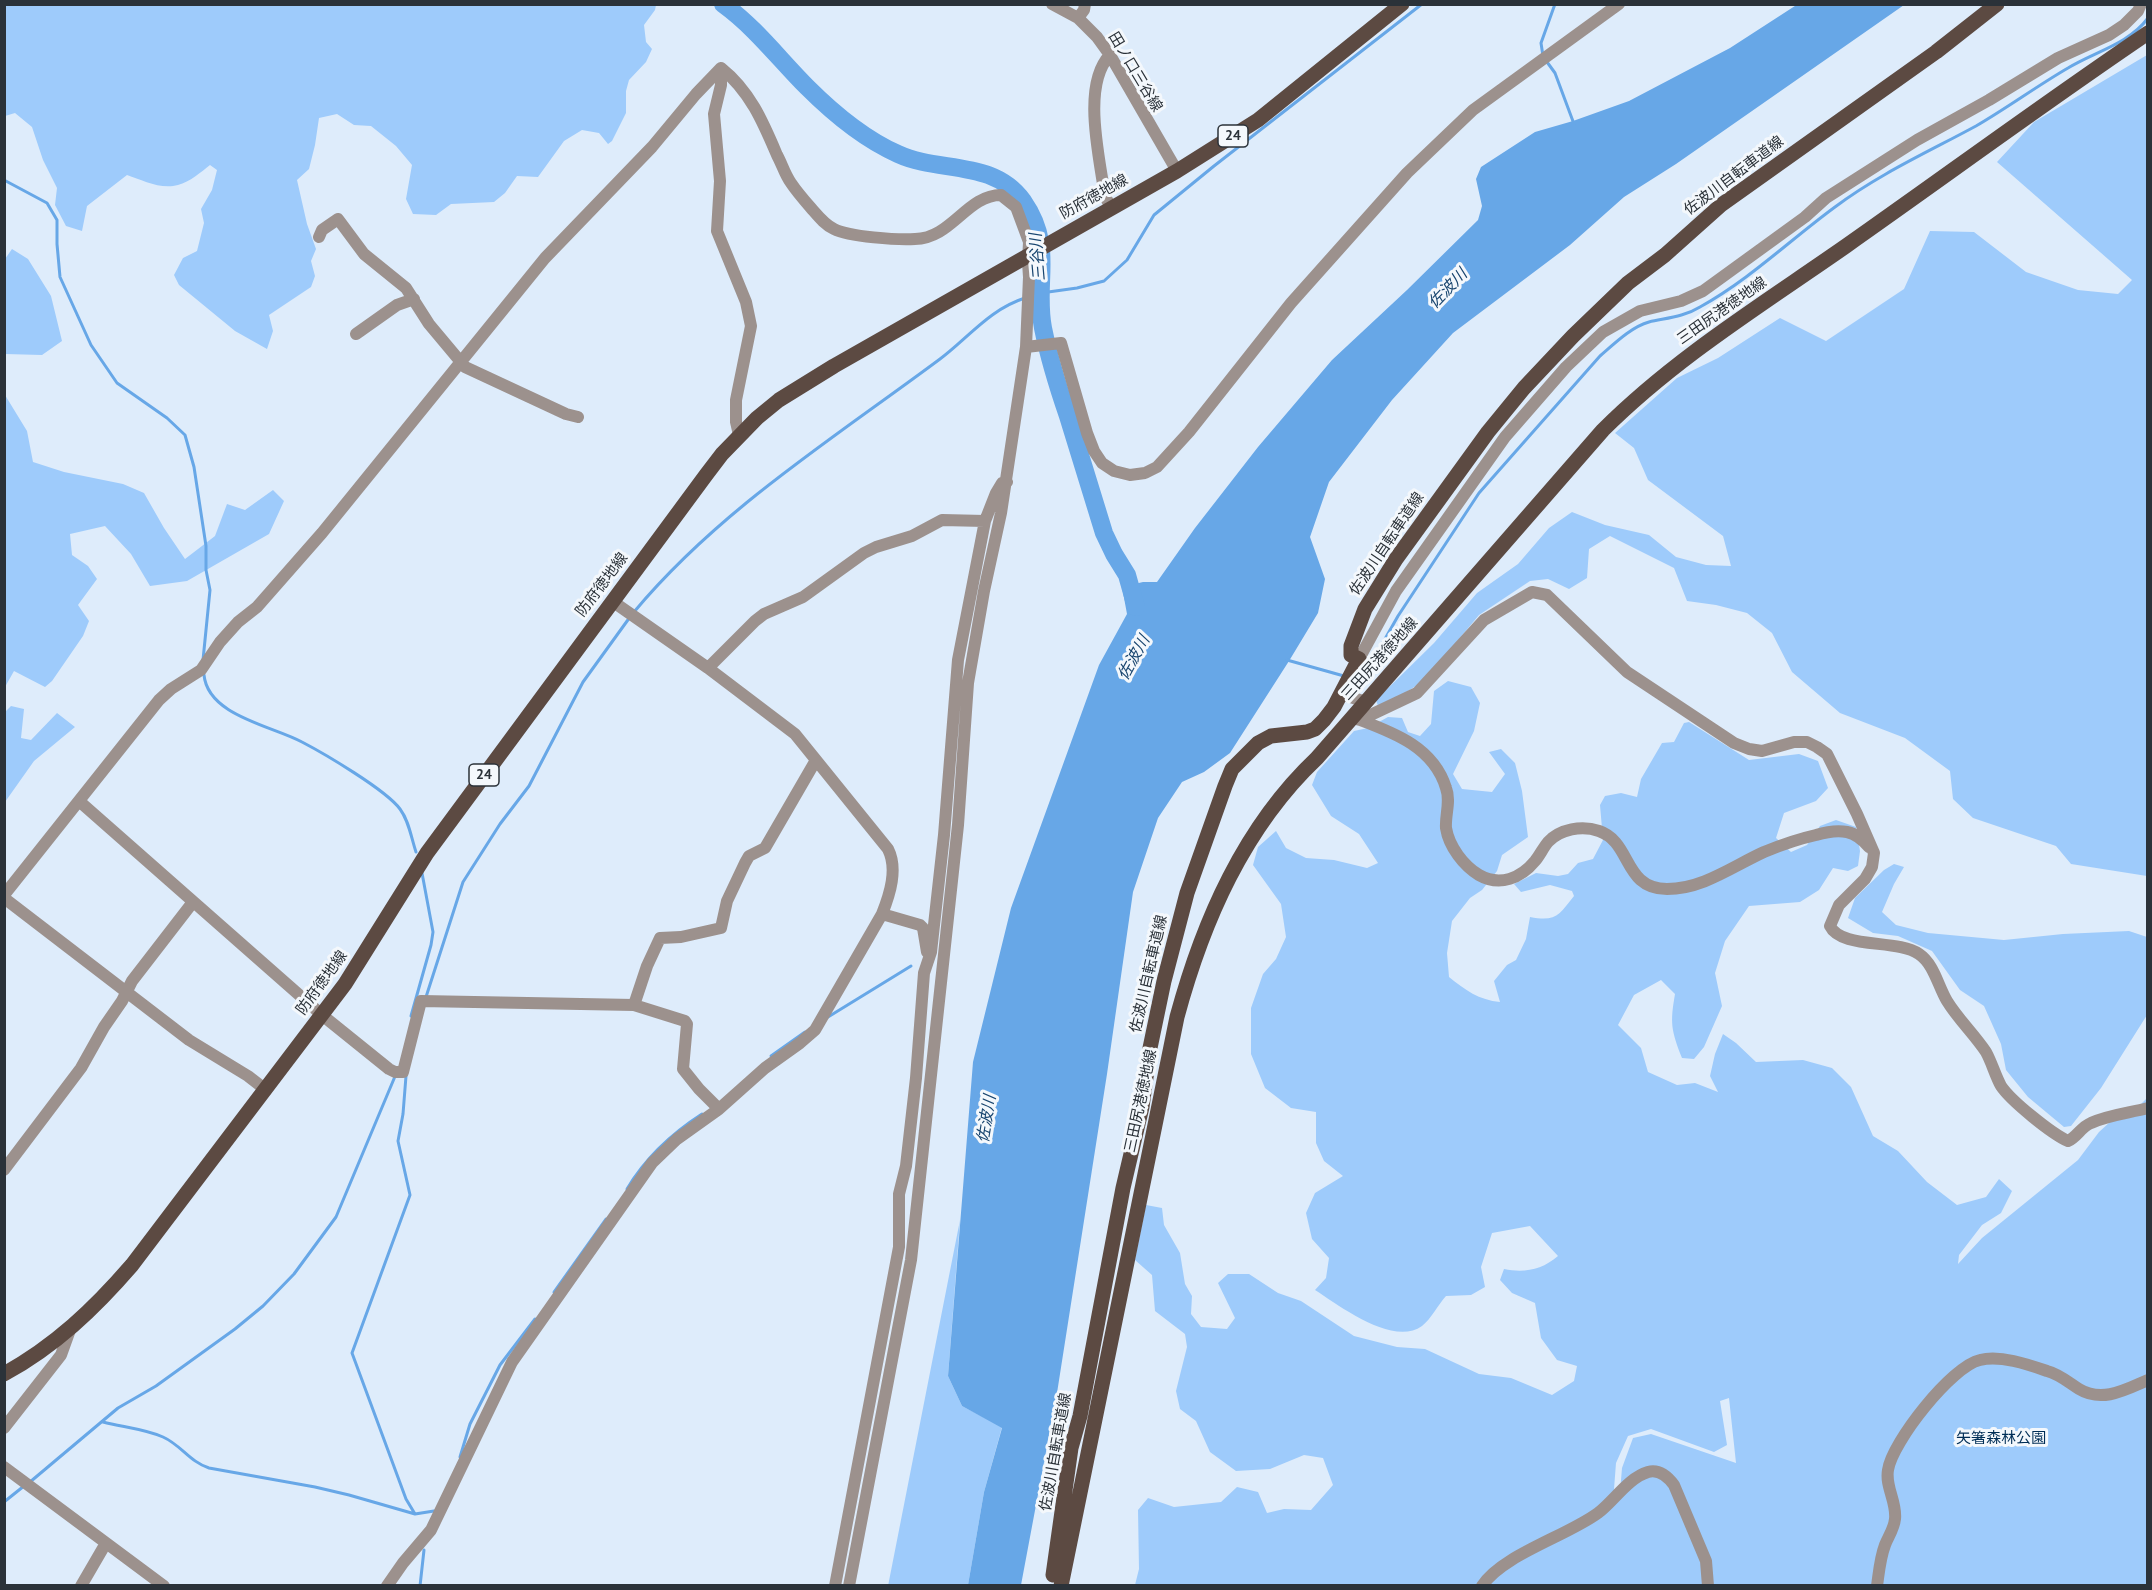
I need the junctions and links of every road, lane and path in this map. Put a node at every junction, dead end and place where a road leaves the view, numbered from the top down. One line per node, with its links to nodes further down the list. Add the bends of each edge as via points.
1 (1052, 4): 7 (street, 田ノ口三谷線)
2 (1085, 4): 7 (street)
3 (1402, 4): 11 (main road, 防府徳地線 / 24, via 1258,120)
4 (1619, 4): 17 (street, via 1473,110 1407,173 1290,303 1157,467 1130,475 1102,463 1087,433 1061,343)
5 (1997, 4): 24 (main road, 佐波川自転車道線, via 1721,205 1628,283 1573,336 1488,432 1396,559 1365,609 1351,646)
6 (2141, 4): 24 (street, via 2109,35 2058,58 1826,198 1703,291 1681,302 1640,311 1603,332 1566,367 1505,437 1396,591)
7 (1078, 18): 9 (street, 田ノ口三谷線)
8 (2148, 33): 27 (main road, 三田尻港徳地線, via 1667,372 1627,406)
9 (1110, 55): 11 (street, 田ノ口三谷線); 12 (street, via 1099,75 1094,105 1105,197)
10 (721, 68): 14 (street, via 756,108 790,183 823,222 834,229 901,239 927,238 982,199 1001,195 1016,207); 18 (street, via 667,131 545,258); 20 (street, via 714,114 720,181 717,231 746,302 751,326 736,400)
11 (1177, 171): 12 (main road, 防府徳地線 / 24)
12 (1113, 208): 14 (main road, 防府徳地線 / 24)
13 (320, 237): 15 (street, via 322,230 338,219 364,254)
14 (1031, 253): 17 (street); 20 (main road, 防府徳地線 / 24, via 779,400)
15 (414, 299): 16 (street); 18 (street)
16 (356, 334)
17 (1032, 347): 21 (street)
18 (460, 362): 19 (street); 30 (street, via 322,533 257,607 220,642 201,670 159,700)
19 (578, 417)
20 (739, 435): 23 (main road, 防府徳地線 / 24)
21 (1006, 482): 22 (street, via 996,493); 38 (street, via 968,683 958,825)
22 (985, 521): 25 (street, via 942,520 912,536 864,553 803,597 764,614); 35 (street, via 958,660 944,836)
23 (612, 601): 25 (street); 39 (main road, 防府徳地線 / 24, via 427,853 366,953)
24 (1357, 663): 26 (main road, 佐波川自転車道線)
25 (708, 668): 29 (street, via 795,734)
26 (1343, 690): 27 (street); 45 (main road, 佐波川自転車道線, via 1314,729 1270,736 1232,769 1194,872 1164,981)
27 (1366, 702): 28 (main road, 三田尻港徳地線)
28 (1356, 719): 31 (street, via 1401,736 1438,769 1447,789 1446,828 1454,849 1480,876 1499,882 1525,872 1548,842 1580,827 1599,831 1615,841 1636,878 1649,886 1667,889 1711,879 1797,839 1833,831 1860,837); 31 (street, via 1417,693 1484,620 1532,592 1540,592 1627,672 1734,743 1762,751 1807,742 1827,754); 46 (main road, 三田尻港徳地線, via 1294,779 1248,841 1203,933 1177,1017)
29 (816, 760): 34 (street, via 893,859); 37 (street, via 765,848 749,856 745,863 721,928 660,938)
30 (79, 801): 32 (street); 33 (street)
31 (1874, 853): 42 (street, via 1865,879 1833,916 1833,932 1845,938 1909,949 1921,956 2013,1100 2068,1141 2088,1124)
32 (4, 897): 36 (street)
33 (193, 902): 36 (street); 39 (street)
34 (882, 914): 35 (street, via 920,925); 41 (street, via 818,1025 800,1044)
35 (928, 959): 38 (street, via 932,1011); 47 (street, via 906,1166 899,1194)
36 (126, 993): 40 (street); 43 (street, via 81,1068)
37 (634, 1005): 39 (street, via 421,1001 403,1072 399,1073); 41 (street, via 687,1024 683,1069)
38 (936, 1013): 44 (street)
39 (322, 1015): 40 (main road, 防府徳地線 / 24)
40 (266, 1090): 48 (main road, 防府徳地線 / 24, via 132,1265)
41 (717, 1106): 59 (street, via 652,1163 512,1362 431,1530)
42 (2148, 1108)
43 (4, 1170)
44 (919, 1180): 47 (street); 61 (street, via 911,1260)
45 (1123, 1188): 46 (street); 52 (main road, 佐波川自転車道線)
46 (1141, 1192): 54 (main road, 三田尻港徳地線)
47 (900, 1222): 60 (street, via 899,1247)
48 (70, 1330): 49 (main road, 防府徳地線 / 24); 51 (street, via 62,1355)
49 (4, 1374)
50 (2148, 1380): 66 (street, via 2120,1393 2093,1396 2048,1371 2005,1360 1977,1360 1963,1368 1907,1429 1888,1469 1895,1519)
51 (4, 1428)
52 (1071, 1448): 54 (street); 55 (main road, 佐波川自転車道線)
53 (4, 1467): 56 (street)
54 (1078, 1483): 55 (street); 63 (main road, 三田尻港徳地線)
55 (1063, 1513): 62 (main road, 佐波川自転車道線)
56 (106, 1543): 57 (street); 58 (street)
57 (81, 1586)
58 (164, 1586)
59 (387, 1586)
60 (835, 1586)
61 (849, 1586)
62 (1051, 1586)
63 (1061, 1586)
64 (1482, 1586): 65 (street, via 1503,1565 1598,1513 1649,1471 1667,1476 1674,1485 1706,1561)
65 (1708, 1586)
66 (1877, 1586)

